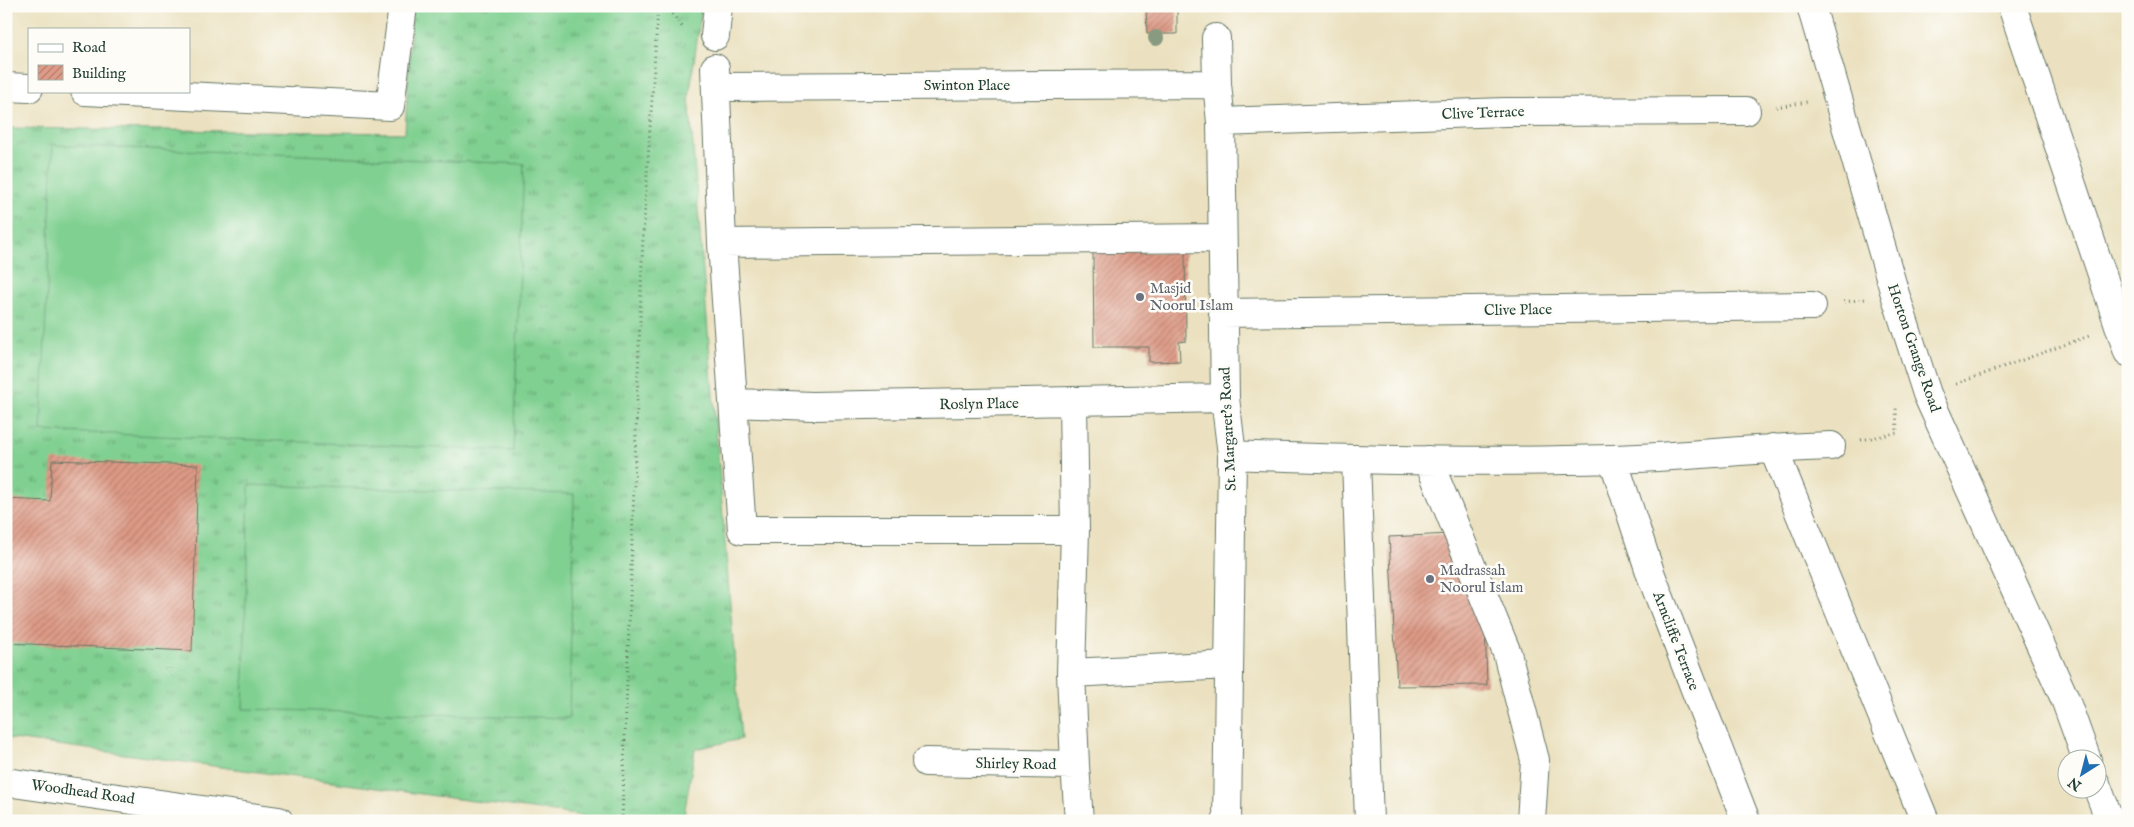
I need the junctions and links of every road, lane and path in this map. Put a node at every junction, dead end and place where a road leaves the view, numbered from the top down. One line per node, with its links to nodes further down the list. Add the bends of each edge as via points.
1 (403, 6): 11 (street, via 390,106)
2 (658, 6): 41 (path, via 643,236)
3 (718, 6): 6 (street)
4 (1811, 6): 12 (street, Horton Grange Road)
5 (2012, 6): 20 (street)
6 (715, 36)
7 (1216, 38): 8 (street, St. Margaret's Road)
8 (1216, 84): 14 (street, St. Margaret's Road); 16 (street, Swinton Place, via 716,77)
9 (6, 87): 10 (street)
10 (28, 88)
11 (105, 92)
12 (1838, 98): 13 (path); 17 (street, Horton Grange Road)
13 (1746, 111): 14 (street, Clive Terrace, via 1505,112)
14 (1221, 122): 15 (street, St. Margaret's Road)
15 (1222, 238): 16 (street); 19 (street, St. Margaret's Road)
16 (722, 243): 24 (street)
17 (1895, 294): 18 (path); 22 (street, Horton Grange Road)
18 (1812, 306): 19 (street, Clive Place)
19 (1223, 313): 23 (street, St. Margaret's Road)
20 (2123, 324): 21 (street); 22 (path)
21 (2128, 352)
22 (1927, 394): 26 (path, via 1896,405 1897,432); 35 (street, Horton Grange Road, via 2065,699)
23 (1225, 398): 25 (street, Roslyn Place); 28 (street, St. Margaret's Road)
24 (734, 403): 25 (street, Roslyn Place, via 812,406); 32 (street, via 742,530)
25 (1073, 403): 32 (street, Shirley Road)
26 (1831, 446): 27 (street)
27 (1773, 448): 29 (street); 47 (street)
28 (1232, 455): 30 (street); 33 (street, St. Margaret's Road)
29 (1613, 459): 31 (street); 46 (street, Arncliffe Terrace, via 1650,575)
30 (1356, 460): 31 (street); 44 (street)
31 (1428, 460): 45 (street, via 1508,653 1535,760)
32 (1075, 530): 34 (street, Shirley Road)
33 (1228, 665): 34 (street); 43 (street, St. Margaret's Road)
34 (1071, 673): 37 (street, Shirley Road)
35 (2084, 750)
36 (926, 762): 37 (street, Shirley Road)
37 (1075, 764): 42 (street)
38 (8, 788): 40 (street, Woodhead Road)
39 (2102, 800): 48 (street)
40 (279, 821)
41 (622, 821)
42 (1079, 821)
43 (1227, 821)
44 (1369, 821)
45 (1531, 821)
46 (1746, 821)
47 (1925, 821)
48 (2110, 821)

